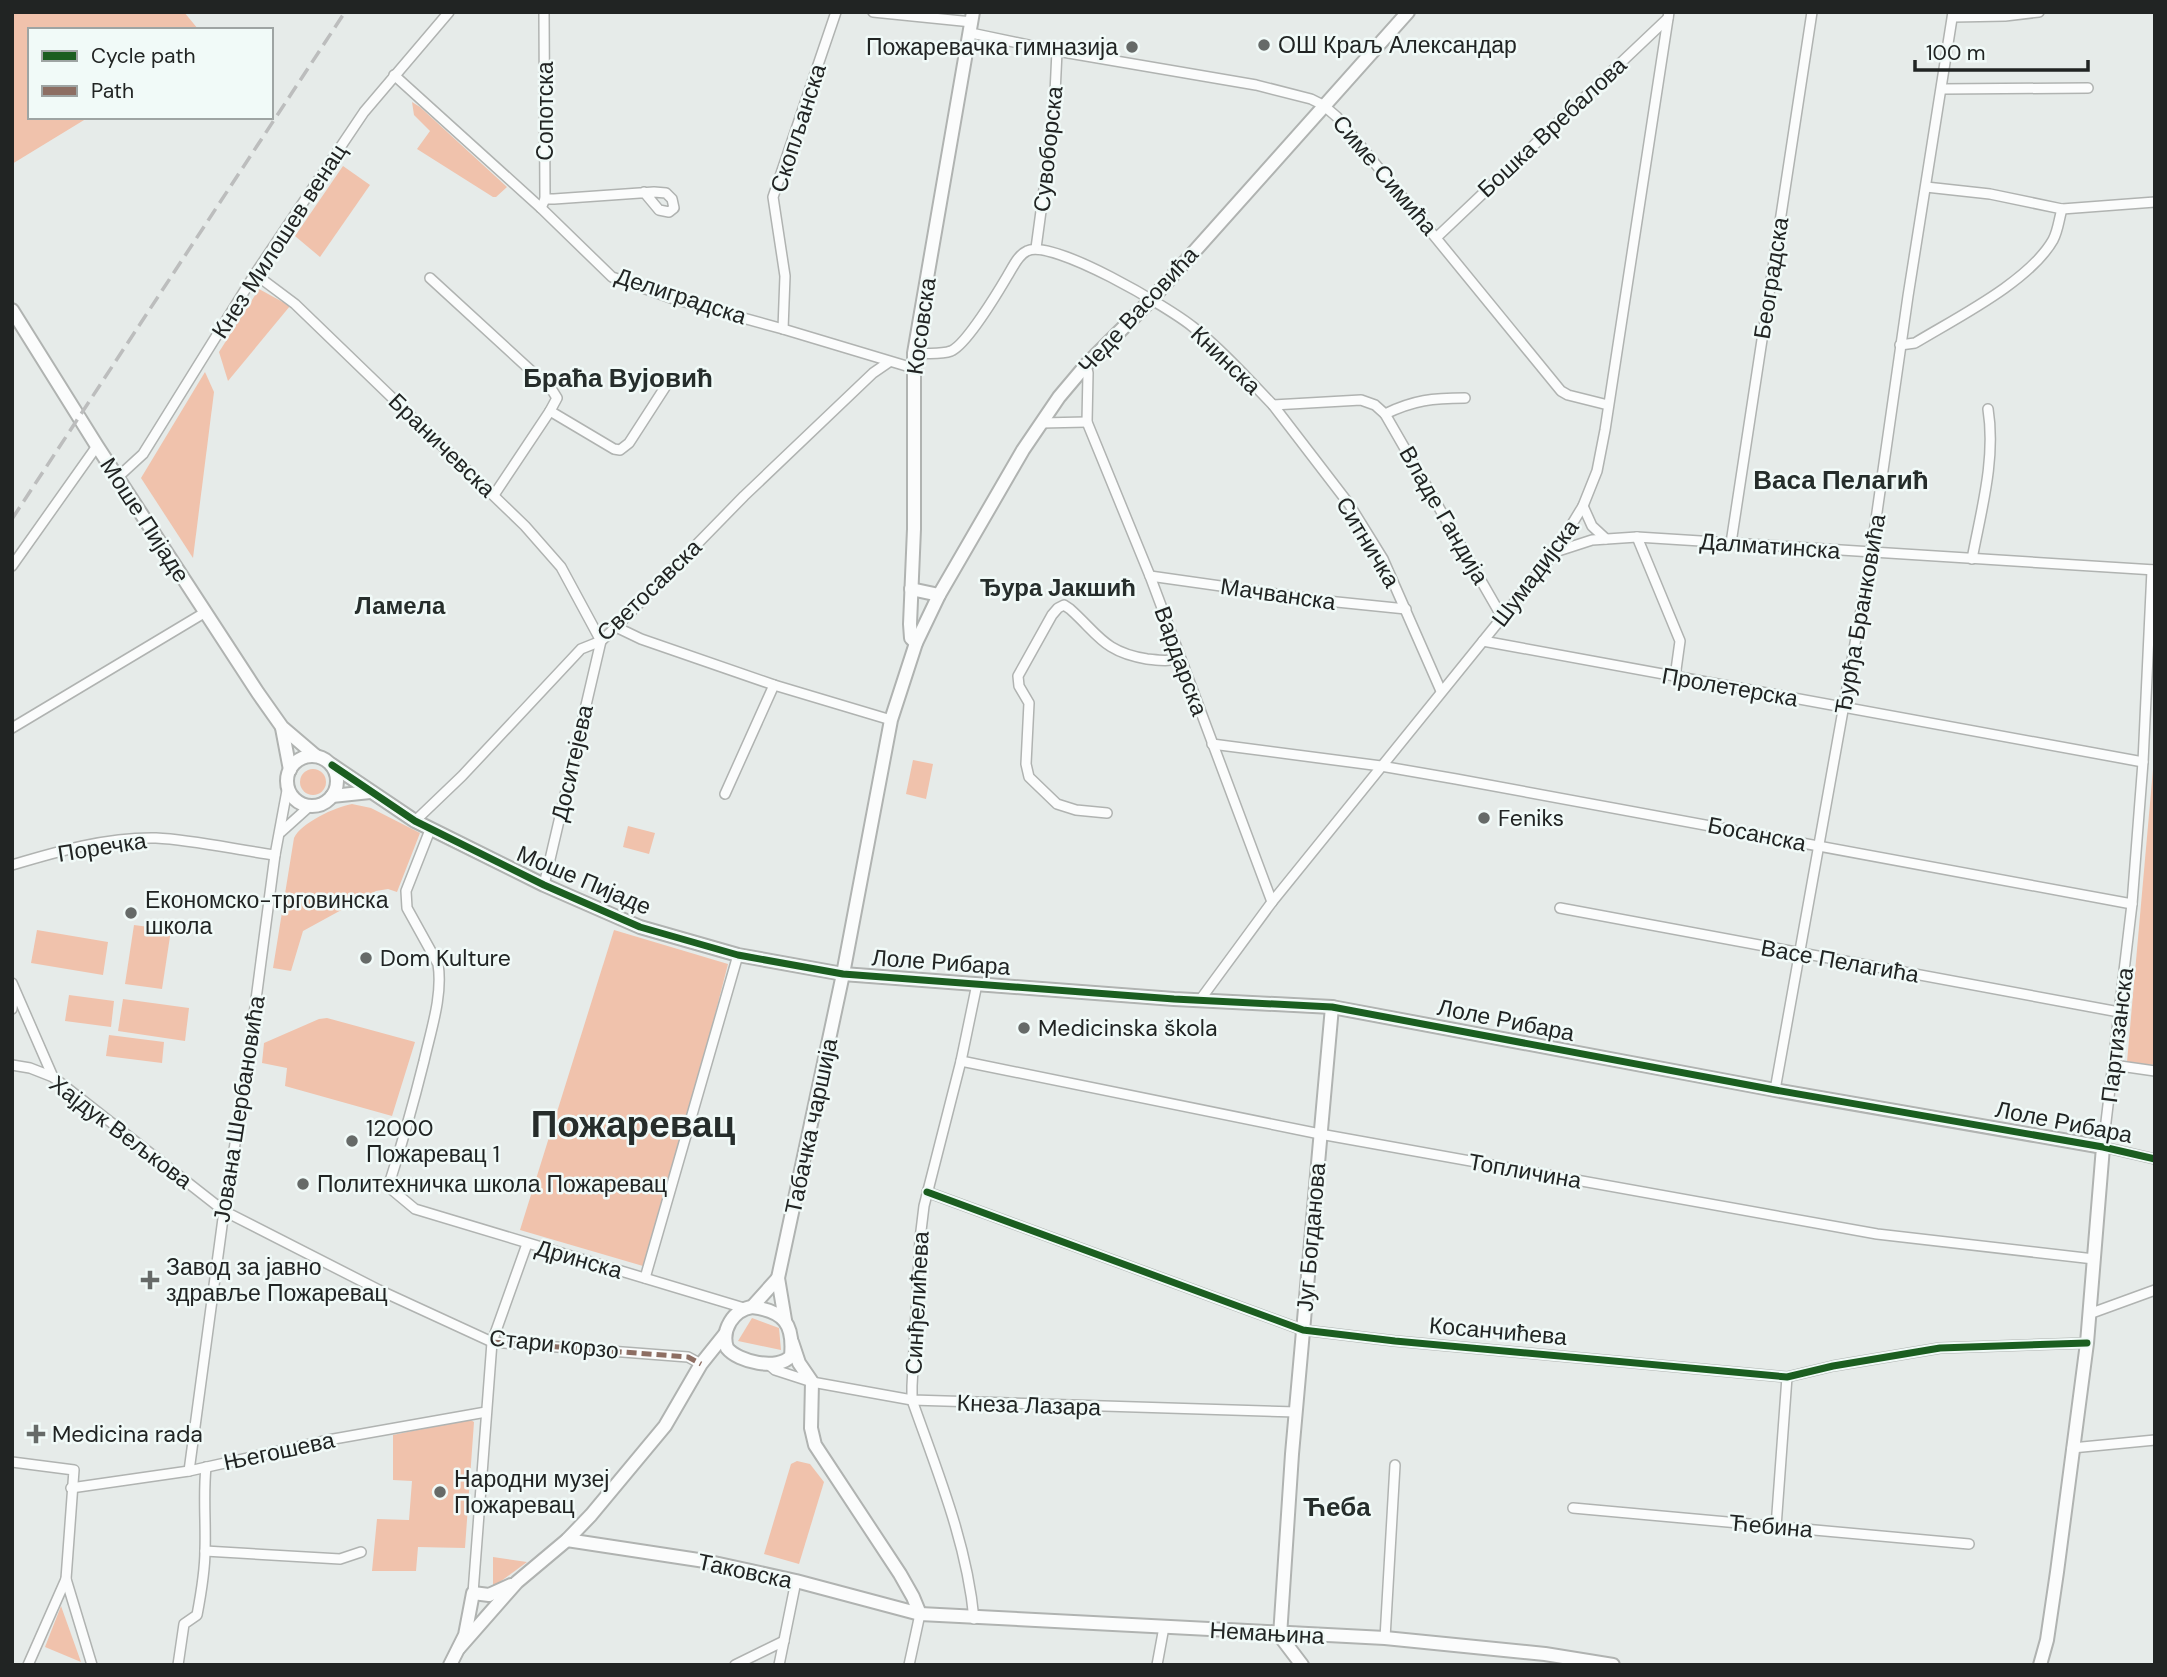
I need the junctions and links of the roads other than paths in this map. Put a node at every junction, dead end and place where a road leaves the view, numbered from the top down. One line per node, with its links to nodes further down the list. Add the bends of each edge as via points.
1 (449, 12): 12 (street, Кнез Милошев венац)
2 (544, 12): 19 (street, Сопотска)
3 (836, 12): 27 (street, Скопљанска, via 773,197 785,276)
4 (873, 12): 10 (street, Симе Симића)
5 (1408, 12): 15 (street, Чеде Васовића)
6 (1812, 12): 48 (street, Београдска)
7 (2039, 12): 9 (street)
8 (1669, 15): 21 (street, Бошка Вребалова); 36 (street, Шумадијска)
9 (1953, 15): 14 (street, Ђурђа Бранковића)
10 (972, 22): 11 (street, Симе Симића); 29 (street, Косовска)
11 (1057, 51): 15 (street, Симе Симића, via 1256,85); 22 (street, Сувоборска, via 1053,127)
12 (394, 75): 19 (street, Делиградска); 23 (street, Кнез Милошев венац)
13 (2088, 88): 14 (street)
14 (1942, 89): 16 (street, Ђурђа Бранковића)
15 (1323, 105): 21 (street, Симе Симића); 25 (street, Чеде Васовића)
16 (1926, 187): 20 (street); 28 (street, Ђурђа Бранковића)
17 (644, 192): 19 (street)
18 (2155, 202): 20 (street)
19 (543, 203): 27 (street, Делиградска, via 612,277)
20 (2062, 209): 28 (street, via 2053,239 2031,266 1950,322 1915,342)
21 (1437, 237): 36 (street, Симе Симића, via 1561,391)
22 (1036, 247): 25 (street, via 1111,276); 29 (street, via 1019,257 959,346 947,353)
23 (255, 274): 43 (street, Кнез Милошев венац, via 143,454); 44 (street, Браничевска, via 295,304)
24 (429, 278): 38 (street, via 552,390 557,398)
25 (1151, 300): 31 (street, Чеде Васовића); 35 (street, Книнска, via 1193,326)
26 (12, 310): 42 (street, Моше Пијаде)
27 (783, 328): 30 (street, Делиградска)
28 (1900, 345): 50 (street, Ђурђа Бранковића)
29 (914, 353): 32 (street, Косовска)
30 (888, 362): 32 (street, Делиградска); 60 (street, Светосавска, via 744,496)
31 (1086, 365): 40 (street, Вардарска); 41 (street, Чеде Васовића)
32 (913, 368): 55 (street, Косовска)
33 (671, 377): 38 (street, via 620,450)
34 (1465, 398): 39 (street, via 1412,402)
35 (1273, 405): 39 (street, Книнска, via 1360,400); 57 (street, Ситничка, via 1349,504)
36 (1608, 405): 45 (street, Шумадијска, via 1597,471)
37 (1988, 409): 51 (street, via 1988,474)
38 (550, 411): 44 (street)
39 (1385, 414): 59 (street, Владе Гандија)
40 (1087, 422): 41 (street); 54 (street, Вардарска)
41 (1041, 423): 56 (street, Чеде Васовића)
42 (97, 446): 43 (street, Моше Пијаде); 52 (street)
43 (118, 477): 58 (street, Моше Пијаде)
44 (494, 495): 61 (street, Браничевска, via 561,567)
45 (1583, 506): 47 (street, via 1591,526); 49 (street, Шумадијска)
46 (1637, 537): 47 (street, Далматинска); 48 (street, Далматинска); 65 (street, via 1680,641)
47 (1606, 539): 49 (street, Далматинска)
48 (1731, 543): 50 (street, Далматинска)
49 (1555, 552): 59 (street, Шумадијска)
50 (1871, 554): 51 (street, Далматинска); 68 (street, Ђурђа Бранковића)
51 (1972, 559): 53 (street, Далматинска)
52 (12, 566)
53 (2154, 570): 74 (street, Партизанска)
54 (1150, 576): 57 (street, Мачванска); 64 (street, Вардарска)
55 (911, 589): 56 (street); 63 (street, Косовска, via 910,634)
56 (939, 595): 63 (street, Чеде Васовића)
57 (1406, 608): 67 (street, Ситничка)
58 (204, 613): 70 (street, Моше Пијаде); 71 (street)
59 (1502, 617): 62 (street, Шумадијска)
60 (617, 627): 61 (street, Светосавска); 66 (street)
61 (601, 641): 84 (street, Светосавска, via 581,649); 90 (street, Доситејева)
62 (1483, 641): 65 (street, Пролетерска); 67 (street, Шумадијска)
63 (916, 643): 69 (street, Чеде Васовића)
64 (1179, 658): 72 (street, Вардарска); 83 (street, via 1150,659 1112,649 1064,605 1052,615 1018,676 1029,703 1029,777 1057,804)
65 (1675, 677): 68 (street, Пролетерска)
66 (774, 685): 69 (street); 80 (street)
67 (1441, 691): 76 (street, Шумадијска)
68 (1844, 708): 74 (street, Пролетерска); 87 (street, Ђурђа Бранковића)
69 (891, 720): 96 (street, Табачка чаршија)
70 (282, 727): 73 (street, Моше Пијаде); 77 (street, Моше Пијаде)
71 (12, 728)
72 (1212, 744): 76 (street, Босанска); 91 (street, Вардарска)
73 (316, 756): 75 (street, Моше Пијаде); 77 (street, via 298,760)
74 (2143, 762): 92 (street, Партизанска)
75 (332, 765): 79 (street, Моше Пијаде); 81 (street, via 337,780)
76 (1381, 766): 87 (street, Босанска); 91 (street, Шумадијска)
77 (290, 770): 78 (street, Моше Пијаде)
78 (288, 785): 82 (street, via 296,799); 86 (street, Јована Шербановића)
79 (370, 792): 81 (street); 84 (street, Моше Пијаде)
80 (725, 793)
81 (332, 796): 82 (street)
82 (311, 806): 86 (street)
83 (1107, 813)
84 (415, 821): 85 (street, Моше Пијаде)
85 (430, 830): 90 (street, Моше Пијаде); 114 (street, Дринска, via 405,899 440,974 436,1009 390,1185 415,1209)
86 (281, 832): 88 (street, Јована Шербановића)
87 (1819, 846): 92 (street, Босанска); 94 (street, Ђурђа Бранковића)
88 (275, 855): 89 (street, Поречка, via 158,838 90,844); 113 (street, Јована Шербановића)
89 (12, 865)
90 (544, 885): 95 (street, Моше Пијаде, via 640,927)
91 (1272, 902): 99 (street, Шумадијска)
92 (2132, 904): 102 (street, Партизанска)
93 (1560, 908): 94 (street, Васе Пелагића)
94 (1799, 954): 102 (street, Васе Пелагића); 108 (street, Ђурђа Бранковића)
95 (738, 956): 96 (street, Моше Пијаде); 116 (street)
96 (843, 974): 97 (street, Лоле Рибара); 117 (street, Табачка чаршија)
97 (977, 984): 99 (street, Лоле Рибара); 103 (street, Синђелићева)
98 (13, 987): 101 (street); 107 (street)
99 (1199, 1000): 100 (street, Лоле Рибара)
100 (1332, 1007): 108 (street, Лоле Рибара); 109 (street, Југ Богданова)
101 (12, 1009)
102 (2119, 1012): 105 (street, Партизанска)
103 (961, 1060): 109 (street, Топличина); 112 (street, Синђелићева)
104 (12, 1065): 107 (street, Хајдук Вељкова)
105 (2113, 1065): 106 (street); 110 (street, Партизанска)
106 (2155, 1071)
107 (53, 1077): 113 (street, Хајдук Вељкова)
108 (1775, 1090): 110 (street, Лоле Рибара)
109 (1321, 1134): 115 (street, Топличина, via 1877,1234); 122 (street, Југ Богданова)
110 (2104, 1147): 111 (street, Лоле Рибара); 115 (street, Партизанска)
111 (2154, 1158)
112 (927, 1192): 122 (street, Косанчићева); 132 (street, Синђелићева, via 920,1239)
113 (224, 1211): 124 (street, Стари корзо); 140 (street, Јована Шербановића)
114 (527, 1244): 116 (street, Дринска); 124 (street)
115 (2094, 1259): 120 (street, Партизанска)
116 (645, 1278): 119 (street, Дринска)
117 (778, 1278): 119 (street, Табачка чаршија); 121 (street, Табачка чаршија)
118 (2155, 1290): 120 (street)
119 (748, 1308): 121 (street); 123 (street, via 737,1313)
120 (2090, 1314): 126 (street, Партизанска)
121 (785, 1320): 125 (street)
122 (1303, 1330): 130 (street, Косанчићева); 134 (street, Југ Богданова)
123 (724, 1334): 127 (street, via 727,1348); 128 (street)
124 (492, 1342): 128 (street, Стари корзо, via 688,1357); 133 (street)
125 (792, 1342): 129 (street, via 787,1360); 131 (street)
126 (2087, 1343): 130 (street, Косанчићева, via 1940,1348); 136 (street, Партизанска)
127 (738, 1356): 128 (street); 129 (street)
128 (701, 1364): 144 (street, via 665,1426)
129 (768, 1364): 131 (street, Кнеза Лазара)
130 (1787, 1377): 143 (street)
131 (812, 1382): 132 (street, Кнеза Лазара); 152 (street, via 815,1445 900,1574)
132 (912, 1400): 134 (street, Кнеза Лазара); 153 (street, Синђелићева, via 961,1549)
133 (486, 1412): 139 (street, Његошева); 151 (street)
134 (1296, 1412): 155 (street, Југ Богданова)
135 (2155, 1440): 136 (street)
136 (2073, 1448): 169 (street, Партизанска)
137 (12, 1462): 141 (street, via 74,1470)
138 (1395, 1465): 156 (street)
139 (206, 1467): 140 (street, Његошева); 146 (street)
140 (189, 1471): 141 (street, Његошева)
141 (71, 1488): 148 (street)
142 (1573, 1507): 143 (street, Ћебина)
143 (1776, 1527): 145 (street, Ћебина)
144 (567, 1540): 149 (street, Таковска, via 705,1561); 150 (street)
145 (1969, 1544)
146 (205, 1551): 147 (street, via 340,1559); 161 (street, via 197,1615 184,1624)
147 (361, 1552)
148 (66, 1579): 159 (street); 160 (street)
149 (796, 1581): 152 (street, Таковска); 157 (street)
150 (517, 1582): 151 (street, via 494,1593); 158 (street)
151 (473, 1594): 158 (street)
152 (919, 1614): 153 (street, Немањина); 165 (street)
153 (974, 1619): 154 (street, Немањина)
154 (1164, 1627): 155 (street, Немањина); 166 (street)
155 (1280, 1634): 156 (street, Немањина); 167 (street)
156 (1385, 1638): 168 (street, Немањина)
157 (784, 1641): 163 (street); 164 (street)
158 (459, 1648): 162 (street)
159 (28, 1665)
160 (92, 1665)
161 (178, 1665)
162 (450, 1665)
163 (735, 1665)
164 (779, 1665)
165 (909, 1665)
166 (1157, 1665)
167 (1302, 1665)
168 (1613, 1665)
169 (2040, 1665)

